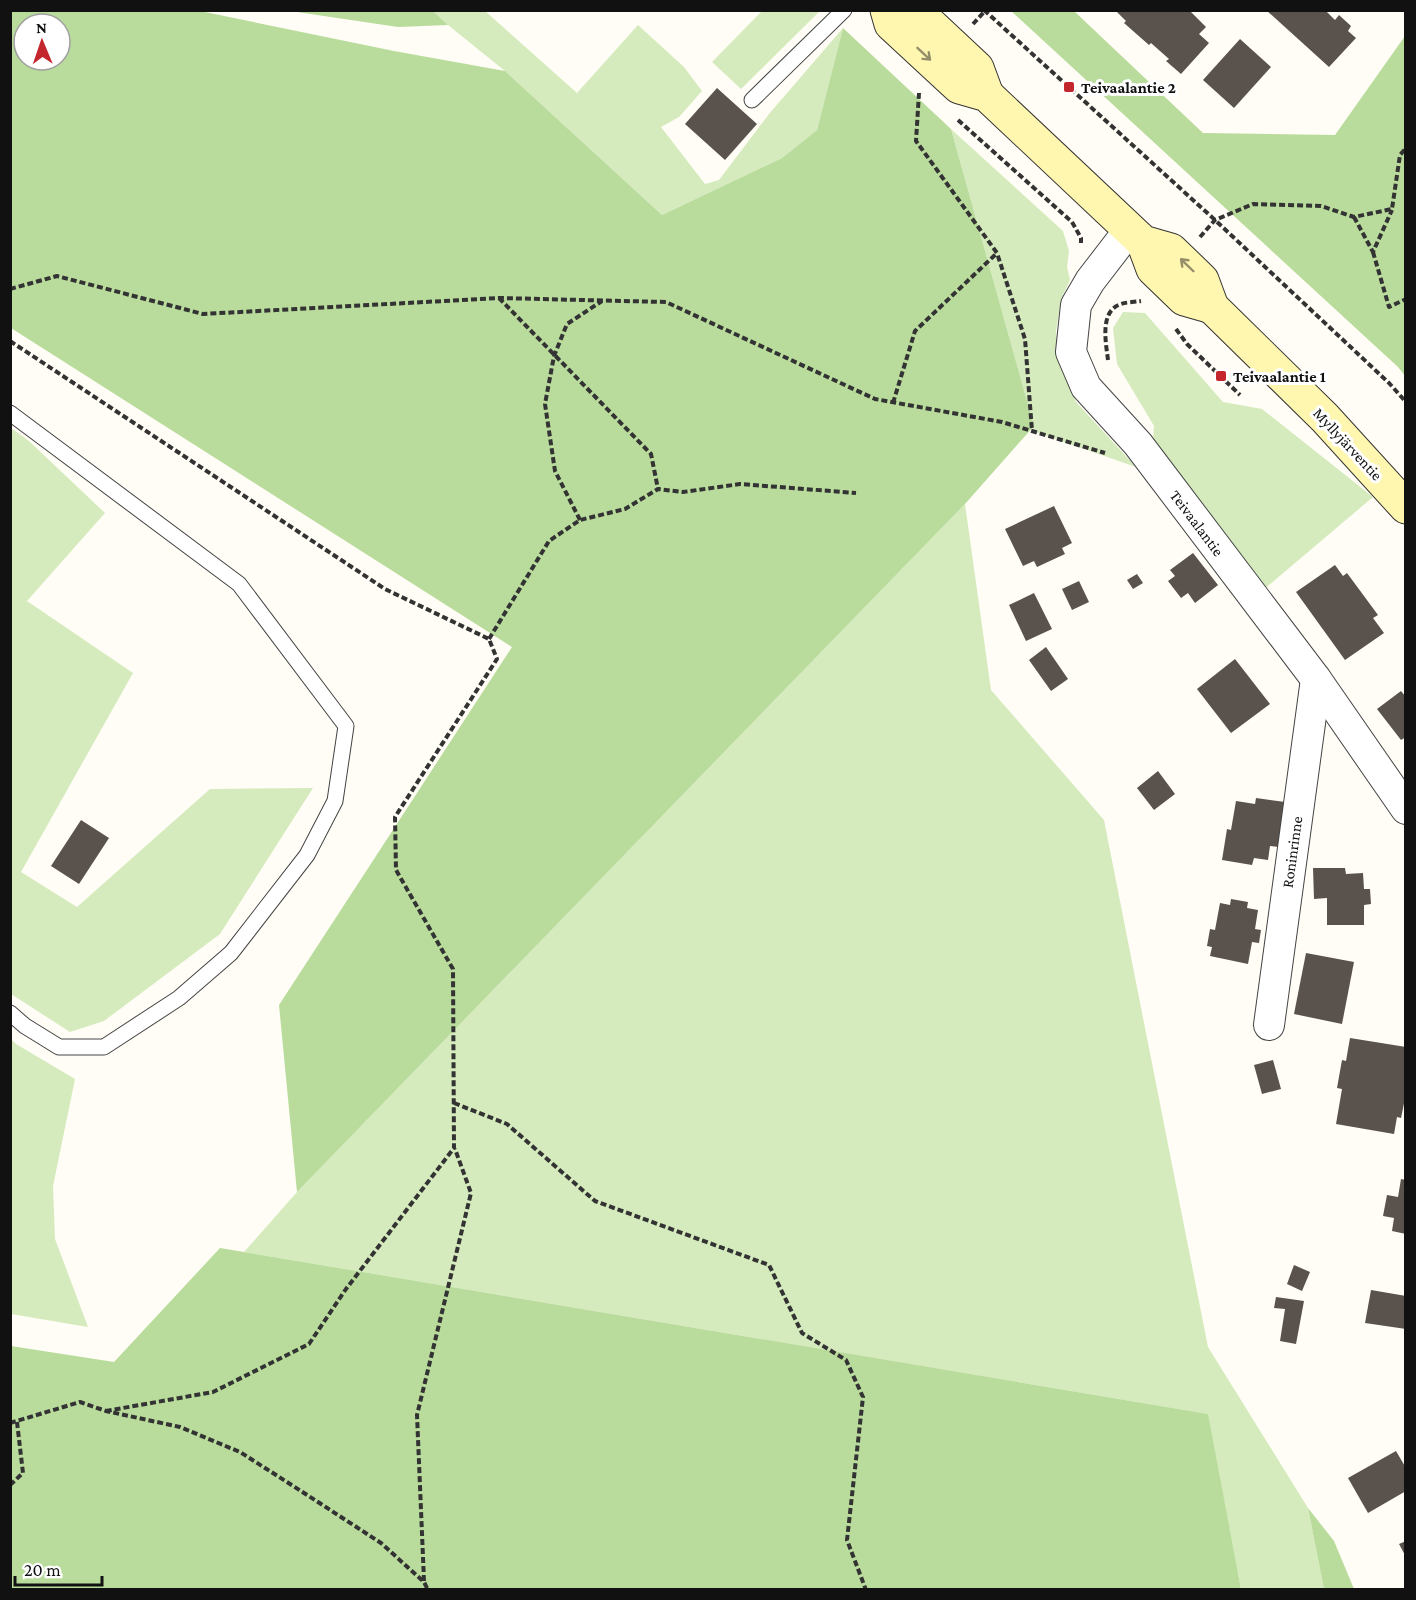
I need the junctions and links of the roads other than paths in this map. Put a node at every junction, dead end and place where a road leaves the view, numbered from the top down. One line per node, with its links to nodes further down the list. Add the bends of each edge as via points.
1 (844, 10): 5 (lane)
2 (887, 10): 4 (main road, Myllyjärventie, one-way to 4, via 891,24 959,87)
3 (915, 10): 4 (main road, Myllyjärventie, via 976,68)
4 (987, 96): 6 (main road, Myllyjärventie)
5 (753, 100)
6 (1136, 235): 7 (main road, Myllyjärventie, via 1153,269 1184,299); 7 (main road, Myllyjärventie, one-way to 6, via 1202,280 1171,250); 10 (street, Teivaalantie, via 1090,280 1076,305 1071,352 1086,387 1138,444)
7 (1212, 308): 9 (main road, Myllyjärventie, via 1325,418)
8 (10, 413): 12 (lane, via 239,584 346,726 335,801 307,855 231,953 205,976 179,998 104,1047 59,1047)
9 (1406, 507)
10 (1316, 679): 11 (street, Teivaalantie); 13 (street, Roninrinne)
11 (1406, 808)
12 (10, 1013)
13 (1269, 1025)

